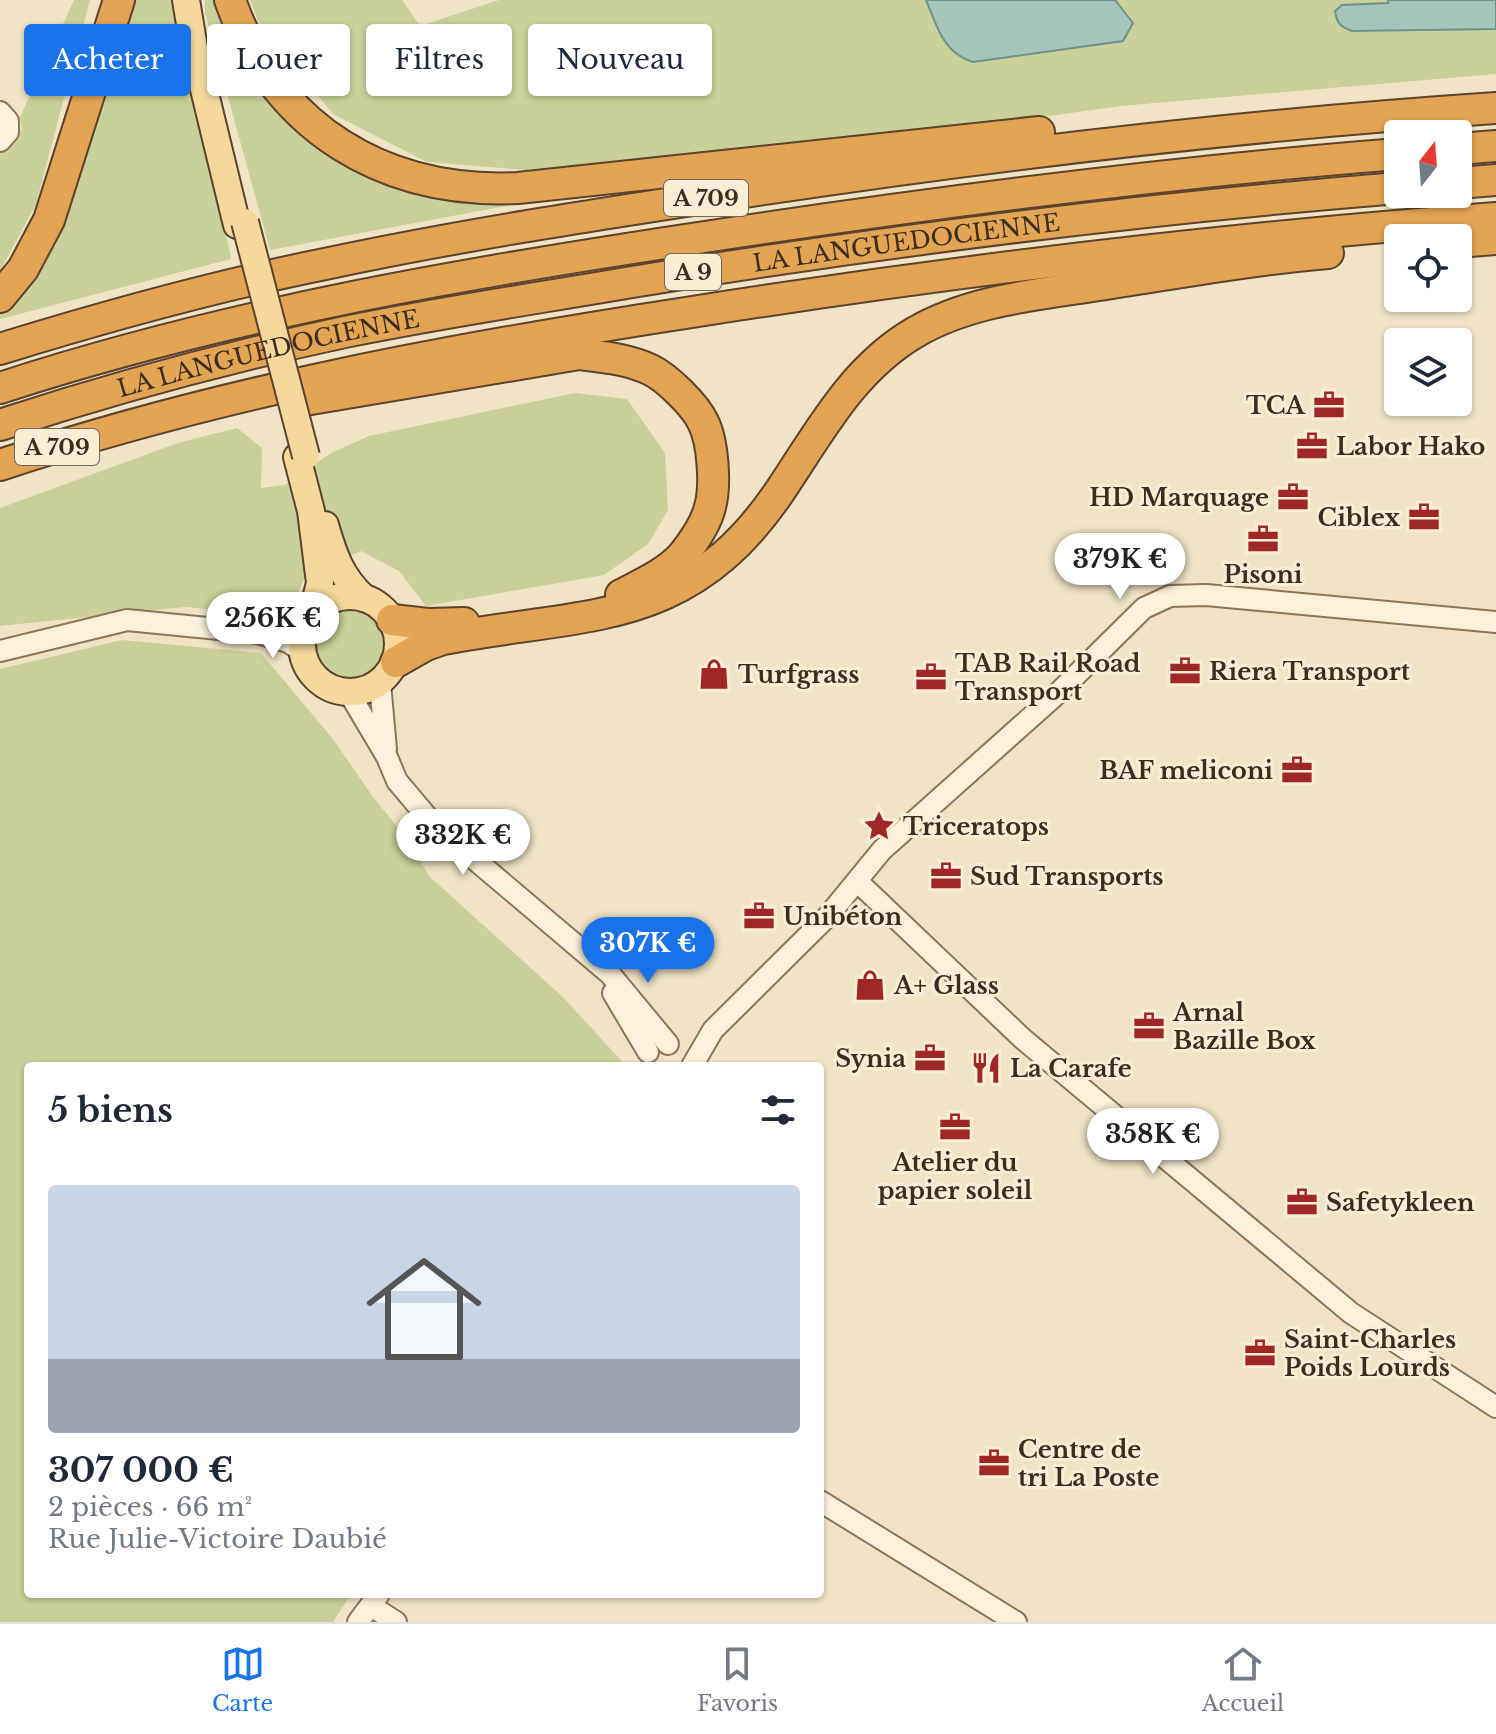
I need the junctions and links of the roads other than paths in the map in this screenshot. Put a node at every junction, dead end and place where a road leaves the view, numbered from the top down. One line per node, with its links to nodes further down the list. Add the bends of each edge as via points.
1 (119, 0): 20 (highway, via 49,220 23,269)
2 (186, 0): 16 (main road)
3 (196, 0): 16 (main road)
4 (230, 0): 7 (highway, via 262,67 319,130 394,172 464,187 518,188 1161,122)
5 (1496, 108): 7 (highway, A 709)
6 (0, 112): 8 (street, via 8,121 8,132)
7 (1424, 113): 21 (highway, A 709, via 986,158 411,246 112,315)
8 (0, 141)
9 (1496, 146): 10 (highway)
10 (1472, 148)
11 (1384, 155): 22 (highway, LA LANGUEDOCIENNE / A 9, via 855,214 520,266 321,303 135,348)
12 (1496, 180): 13 (highway)
13 (1472, 182)
14 (1384, 189): 23 (highway, LA LANGUEDOCIENNE / A 9, via 963,234 438,315 203,366)
15 (1496, 218): 24 (highway, A 709, via 1197,244 853,286 503,341 349,371)
16 (241, 223): 25 (main road, bridge)
17 (1496, 239): 18 (highway)
18 (1472, 241)
19 (1384, 248): 34 (highway, via 1238,263 1000,302 946,317 896,345 868,369 751,530 687,584 600,616 443,639)
20 (0, 297)
21 (0, 349)
22 (0, 388)
23 (0, 425)
24 (115, 429): 26 (highway, A 709); 29 (highway, via 579,354 618,358 653,371 703,422 713,475 711,506 681,557 655,577 621,595 561,609 445,624)
25 (301, 456): 27 (main road, via 333,551 347,582); 28 (main road, via 320,583)
26 (0, 465)
27 (364, 598): 28 (main road, via 336,598); 29 (main road)
28 (310, 618): 31 (street); 33 (main road)
29 (392, 620): 34 (main road, via 399,645)
30 (1496, 622): 37 (street, via 1170,596 1144,608 1058,693 888,844)
31 (258, 633): 32 (street, via 127,620); 33 (street)
32 (0, 651)
33 (303, 652): 35 (main road, via 319,680)
34 (388, 673): 35 (main road, via 365,690); 36 (street)
35 (349, 693): 36 (street)
36 (387, 757): 38 (street, via 397,781 434,825)
37 (858, 882): 39 (street); 41 (street, via 1023,1039 1351,1313)
38 (593, 959): 39 (street); 40 (street)
39 (683, 1056): 40 (street, via 653,1048)
40 (645, 1059)
41 (1496, 1407)
42 (824, 1503): 45 (street)
43 (369, 1607): 44 (street)
44 (396, 1622)
45 (1016, 1622)

